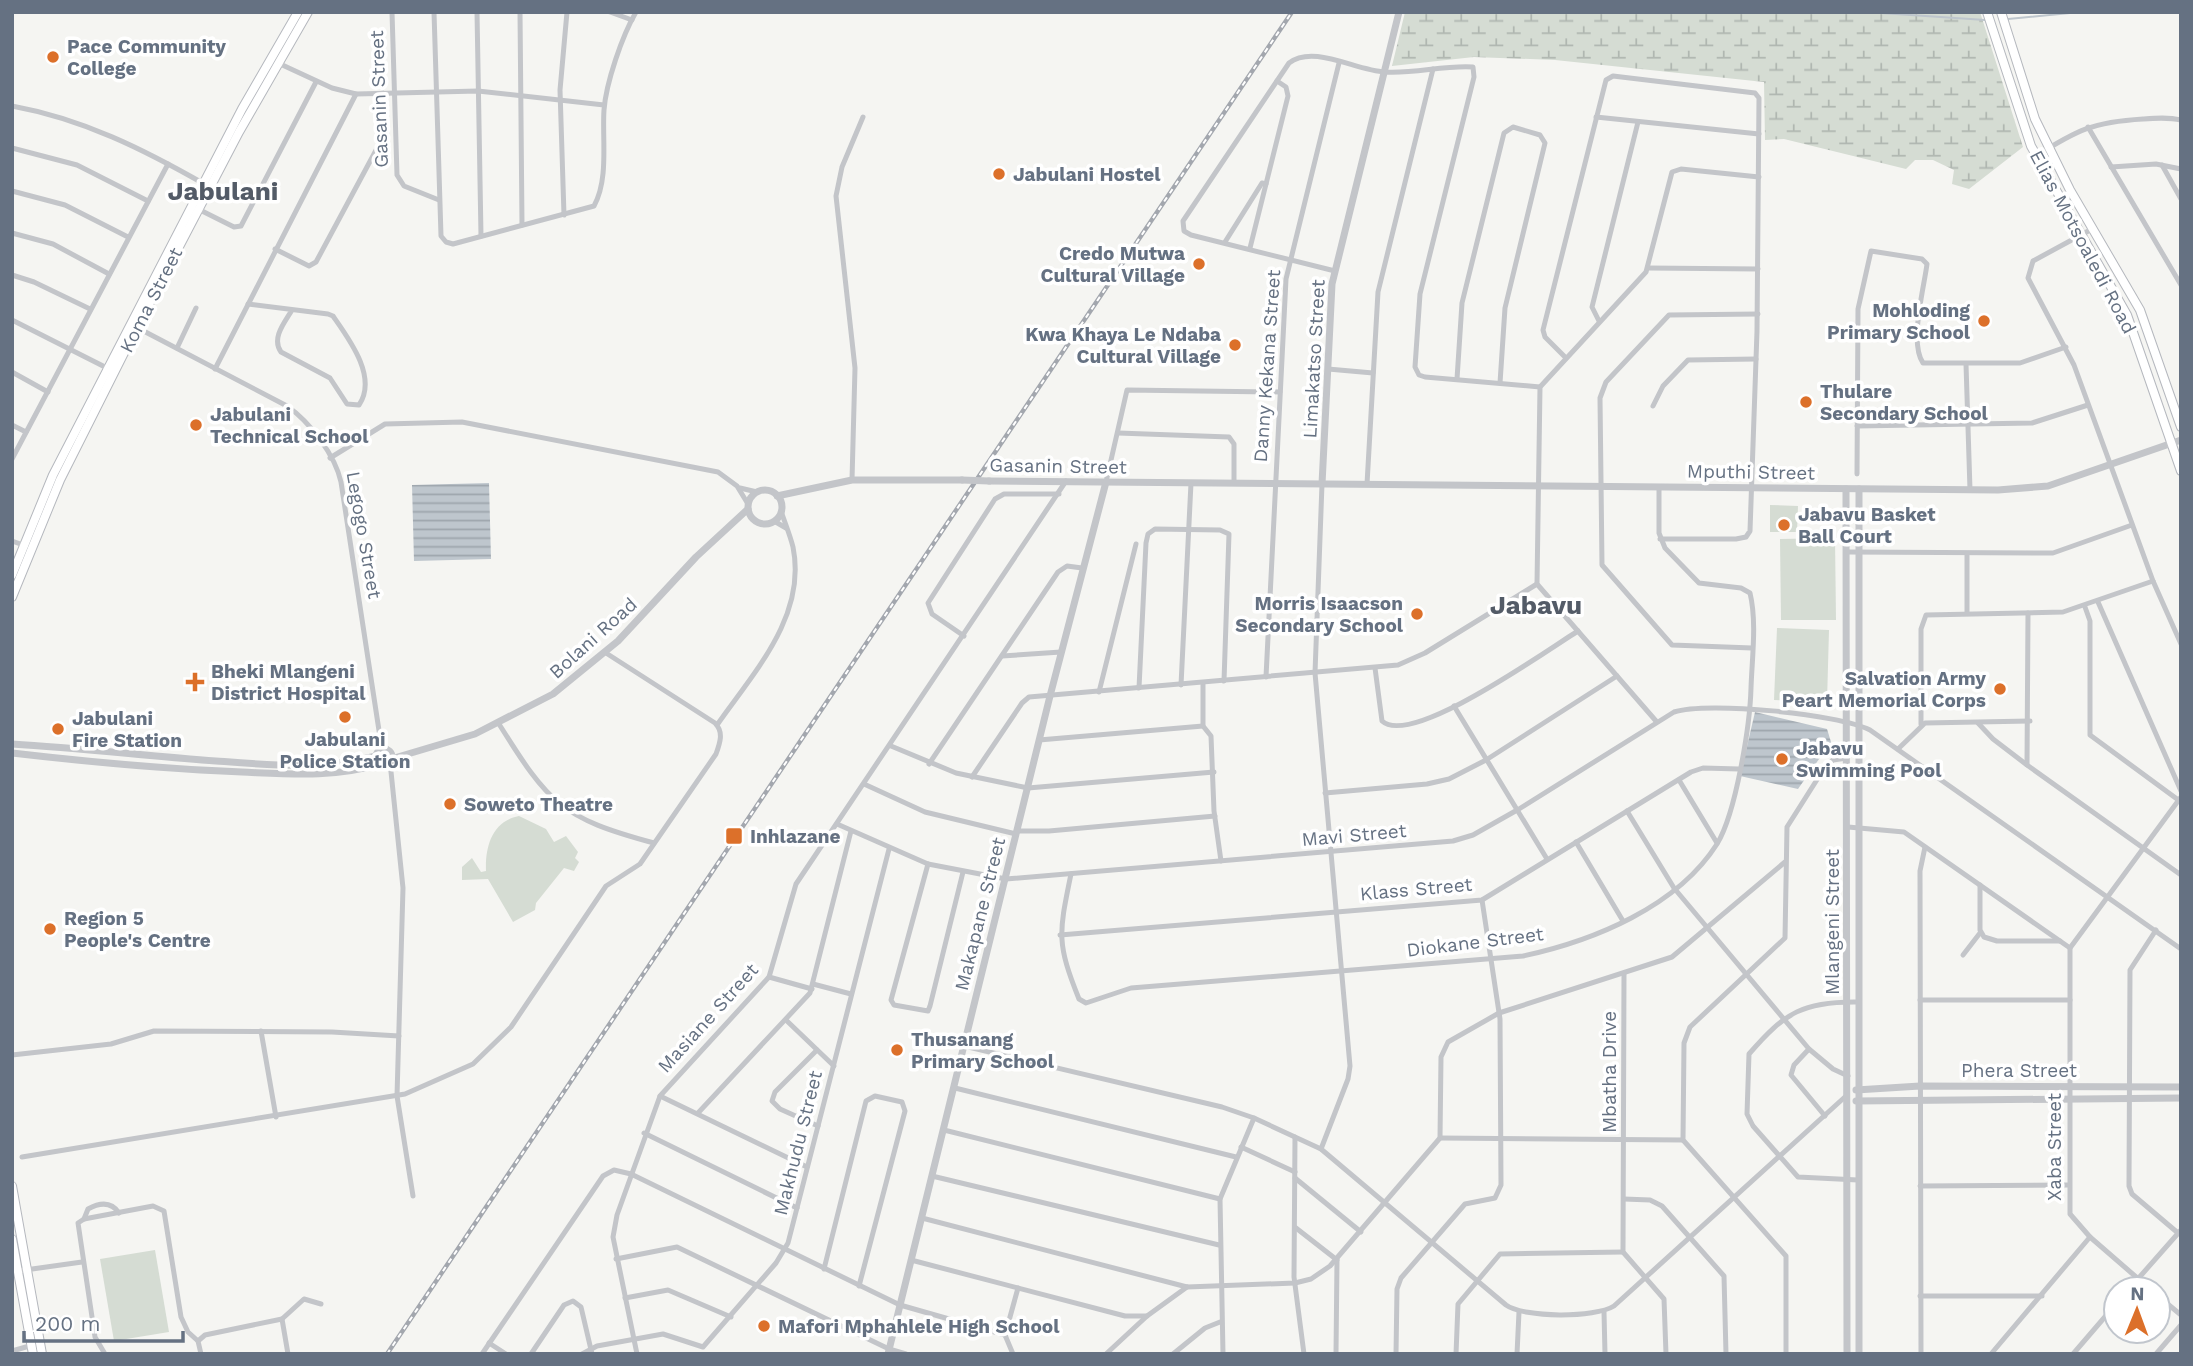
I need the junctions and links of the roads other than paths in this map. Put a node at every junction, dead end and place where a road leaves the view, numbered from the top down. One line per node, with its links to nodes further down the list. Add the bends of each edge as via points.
1 (298, 12): 14 (main road, Koma Street)
2 (308, 12): 14 (main road, Koma Street)
3 (392, 12): 23 (street, Gasanin Street)
4 (434, 12): 21 (street)
5 (477, 12): 20 (street)
6 (520, 12): 25 (street)
7 (568, 12): 26 (street)
8 (610, 12): 13 (street)
9 (636, 12): 13 (street)
10 (1399, 12): 17 (street, Limakatso Street)
11 (1987, 13): 37 (main road, Elias Motsoaledi Road)
12 (2002, 16): 36 (main road, Elias Motsoaledi Road)
13 (632, 20): 27 (street)
14 (273, 61): 19 (street); 44 (main road, Koma Street)
15 (1339, 63): 17 (street); 18 (street, via 1303,56 1289,63); 60 (street, Danny Kekana Street)
16 (1433, 69): 17 (street); 87 (street, via 1378,292); 88 (street, via 1471,66 1474,77 1420,294 1415,364 1422,377)
17 (1384, 72): 63 (street, Limakatso Street)
18 (1277, 81): 43 (street, via 1286,87 1288,96); 57 (street, via 1182,221 1184,231 1191,235)
19 (316, 82): 24 (street); 49 (street, via 241,226 234,227)
20 (478, 91): 21 (street); 25 (street); 54 (street)
21 (437, 92): 23 (street); 47 (street)
22 (383, 93): 23 (street); 24 (street); 59 (street, via 382,139 316,262 306,265)
23 (395, 93): 47 (street, Gasanin Street, via 398,180)
24 (356, 94): 59 (street)
25 (519, 95): 26 (street); 51 (street)
26 (560, 100): 27 (street); 50 (street)
27 (604, 105): 50 (street, via 602,169 594,206)
28 (12, 106): 38 (street, via 87,125)
29 (863, 117): 108 (street, via 836,195 855,368)
30 (1596, 117): 32 (street); 34 (street, via 1606,80 1613,76 1753,92 1759,98); 78 (street, via 1543,330)
31 (2181, 120): 33 (street, via 2110,121)
32 (1638, 122): 34 (street); 73 (street, via 1591,307)
33 (2088, 127): 36 (street); 40 (street)
34 (1759, 134): 42 (street)
35 (12, 148): 48 (street, via 77,165)
36 (2049, 148): 37 (street); 52 (main road, Elias Motsoaledi Road)
37 (2036, 156): 55 (main road, Elias Motsoaledi Road)
38 (168, 164): 44 (street); 48 (street)
39 (2162, 165): 40 (street); 41 (street); 46 (street)
40 (2111, 167): 66 (street)
41 (2181, 169)
42 (1759, 177): 61 (street, via 1681,169 1672,172); 62 (street)
43 (1266, 184): 57 (street, via 1262,183); 58 (street)
44 (207, 186): 49 (main road, Koma Street); 74 (main road, Koma Street)
45 (12, 191): 56 (street, via 65,205)
46 (2181, 199)
47 (439, 200): 54 (street, via 441,236 451,244)
48 (148, 201): 56 (street)
49 (198, 209): 74 (main road, Koma Street)
50 (564, 215): 51 (street)
51 (522, 225): 54 (street)
52 (2092, 229): 55 (street); 98 (main road, Elias Motsoaledi Road, via 2140,310)
53 (12, 233): 64 (street, via 53,244)
54 (481, 236)
55 (2080, 236): 75 (street, via 2033,261 2027,275); 102 (main road, Elias Motsoaledi Road, via 2127,315)
56 (128, 237): 64 (street)
57 (1225, 242): 58 (street)
58 (1250, 248): 60 (street)
59 (275, 249): 67 (street)
60 (1290, 259): 63 (street); 92 (street, Danny Kekana Street)
61 (1648, 268): 62 (street); 73 (street)
62 (1758, 269): 71 (street)
63 (1335, 271): 83 (street, Limakatso Street)
64 (109, 274): 69 (street)
65 (12, 275): 69 (street)
66 (2181, 285)
67 (248, 304): 70 (street); 82 (street)
68 (196, 308): 77 (street)
69 (90, 309): 76 (street)
70 (292, 310): 70 (street, via 277,347 330,378 347,404 359,405 362,364 335,319)
71 (1758, 313): 79 (street); 118 (street, via 1669,315 1606,382 1600,398)
72 (12, 320): 76 (street)
73 (1599, 321): 78 (street)
74 (134, 326): 77 (street, Legogo Street); 85 (main road, Koma Street)
75 (2066, 347): 81 (street, via 2024,363); 93 (street)
76 (71, 348): 85 (street); 91 (street)
77 (177, 348): 82 (street, Legogo Street)
78 (1566, 358): 90 (street)
79 (1756, 359): 94 (street, via 1688,360 1663,386); 120 (street)
80 (1923, 363): 81 (street); 84 (street); 97 (street, via 1918,353 1919,312 1927,264 1882,250 1869,252 1860,290)
81 (1966, 364): 96 (street)
82 (215, 369): 103 (street, Legogo Street, via 297,414)
83 (1328, 369): 87 (street); 114 (street, Limakatso Street)
84 (1916, 370)
85 (111, 371): 139 (main road, Koma Street, via 53,475)
86 (12, 372): 91 (street)
87 (1373, 373): 115 (street)
88 (1457, 379): 89 (street); 89 (street, via 1462,303 1504,133 1516,128 1540,135 1545,143 1505,307)
89 (1500, 383): 90 (street)
90 (1540, 387): 117 (street)
91 (48, 392): 99 (street)
92 (1280, 392): 100 (street, via 1127,390); 113 (street, Danny Kekana Street)
93 (2088, 405): 96 (street, via 2032,423); 105 (street)
94 (1653, 406)
95 (12, 425): 99 (street)
96 (1966, 425): 97 (street); 123 (street)
97 (1857, 426): 107 (street)
98 (2181, 427)
99 (26, 432): 104 (street)
100 (1118, 433): 110 (street); 112 (street, via 1229,437 1234,444)
101 (2181, 440): 102 (street, Mputhi Street)
102 (2171, 443): 105 (street, Mputhi Street); 106 (main road, Elias Motsoaledi Road)
103 (330, 458): 116 (street, via 385,424 476,423 713,470); 187 (street, Legogo Street, via 341,482)
104 (12, 459)
105 (2110, 465): 123 (street, Mputhi Street, via 2048,486); 133 (street)
106 (2181, 471)
107 (1857, 474)
108 (852, 480): 109 (street, Gasanin Street, bridge); 125 (street, Gasanin Street)
109 (1066, 481): 110 (street, Gasanin Street); 126 (street, Masiane Street)
110 (1106, 482): 111 (street, Gasanin Street); 145 (street, Makapane Street)
111 (1191, 483): 112 (street, Gasanin Street); 135 (street)
112 (1234, 484): 113 (street, Gasanin Street)
113 (1276, 484): 114 (street, Gasanin Street); 164 (street, Danny Kekana Street)
114 (1322, 484): 115 (street, Mputhi Street); 162 (street, Limakatso Street)
115 (1367, 485): 117 (street, Mputhi Street)
116 (737, 486): 124 (street); 128 (street)
117 (1539, 486): 118 (street, Mputhi Street); 148 (street)
118 (1600, 486): 119 (street, Mputhi Street); 157 (street, via 1602,565 1668,642 1681,648)
119 (1659, 487): 120 (street, Mputhi Street); 136 (street)
120 (1751, 487): 121 (street, Mputhi Street); 136 (street, via 1750,531 1744,538)
121 (1846, 489): 122 (street, Mputhi Street); 140 (street, Mlangeni Street)
122 (1859, 489): 123 (street, Mputhi Street); 141 (street, Mlangeni Street)
123 (1970, 490)
124 (757, 492): 127 (street, via 767,490); 128 (street)
125 (794, 494): 127 (street, Gasanin Street); 129 (street, Gasanin Street)
126 (1059, 494): 155 (street, Masiane Street); 155 (street, via 1004,494 995,499 928,603 932,614)
127 (777, 496): 129 (street)
128 (748, 507): 130 (street); 132 (street, Bolani Road)
129 (781, 508): 131 (street); 134 (street)
130 (752, 518): 131 (street, via 762,523); 132 (street, Bolani Road)
131 (774, 521): 134 (street)
132 (734, 524): 159 (street, Bolani Road, via 696,557)
133 (2132, 525): 142 (street, via 2060,552); 147 (street)
134 (788, 530): 178 (street, via 795,572 785,621)
135 (1189, 530): 143 (street, via 1155,529 1148,534); 165 (street, via 1227,532 1231,544); 167 (street)
136 (1660, 539): 157 (street, Diokane Street, via 1699,583 1748,590)
137 (12, 541): 139 (street)
138 (1136, 544): 144 (street)
139 (28, 547): 146 (main road, Koma Street); 149 (main road, Koma Street)
140 (1847, 552): 141 (street); 175 (street, Mlangeni Street)
141 (1860, 553): 142 (street); 180 (street, Mlangeni Street)
142 (1967, 554): 152 (street)
143 (1145, 555): 144 (street); 168 (street)
144 (1132, 559): 169 (street)
145 (1082, 568): 158 (street, Makapane Street); 160 (street, via 1061,569)
146 (12, 575)
147 (2153, 581): 150 (street); 156 (street)
148 (1537, 584): 154 (street); 161 (street, via 1415,659)
149 (12, 597)
150 (2098, 602): 151 (street); 200 (street)
151 (2085, 607): 153 (street); 202 (street, via 2090,621 2090,735)
152 (1967, 612): 153 (street); 179 (street, via 1923,618)
153 (2028, 614): 174 (street)
154 (1578, 631): 163 (street); 171 (street)
155 (964, 636): 184 (street, Masiane Street)
156 (2181, 644)
157 (1752, 648): 172 (street, Diokane Street)
158 (1061, 652): 160 (street); 170 (street, Makapane Street)
159 (606, 653): 177 (street, Bolani Road, via 553,694); 178 (street)
160 (1002, 656): 190 (street)
161 (1375, 668): 162 (street); 171 (street, via 1379,710 1386,724 1418,724)
162 (1315, 673): 164 (street); 201 (street, Limakatso Street)
163 (1617, 676): 173 (street); 189 (street)
164 (1266, 677): 165 (street)
165 (1224, 681): 166 (street)
166 (1203, 683): 167 (street); 181 (street)
167 (1181, 685): 168 (street)
168 (1139, 688): 169 (street)
169 (1099, 692): 170 (street)
170 (1050, 696): 182 (street, Makapane Street); 195 (street, via 1024,700)
171 (1454, 706): 189 (street)
172 (1750, 708): 173 (street, Mavi Street, via 1684,709); 175 (street, Mavi Street); 192 (street, Diokane Street)
173 (1656, 721): 203 (street, Mavi Street)
174 (2030, 721): 176 (street); 191 (street)
175 (1848, 723): 180 (street, Mavi Street); 188 (street, Mlangeni Street)
176 (1978, 723): 179 (street); 191 (street)
177 (499, 724): 187 (street, Bolani Road, via 453,742); 212 (street, via 534,780 559,804 604,829)
178 (717, 724): 212 (street, via 721,738 716,754)
179 (1921, 724): 185 (street)
180 (1858, 725): 185 (street, Mavi Street); 208 (street, Mlangeni Street)
181 (1203, 726): 182 (street); 193 (street, via 1210,733)
182 (1039, 740): 199 (street, Makapane Street)
183 (12, 744): 187 (street, Bolani Road, via 284,765)
184 (891, 746): 190 (street); 197 (street, Masiane Street)
185 (1898, 749): 228 (street, Mavi Street)
186 (12, 753): 187 (street, Bolani Road, via 272,774 346,773)
187 (385, 758): 258 (street, Legogo Street, via 403,888)
188 (1847, 758): 207 (street, Mlangeni Street); 220 (street, via 1825,766 1794,814 1787,827)
189 (1486, 760): 201 (street, via 1442,782); 203 (street)
190 (929, 764): 195 (street)
191 (2027, 765): 216 (street)
192 (1739, 769): 196 (street, Klass Street, via 1703,768); 213 (street, Diokane Street)
193 (1214, 772): 194 (street); 198 (street)
194 (1206, 773): 198 (street); 199 (street)
195 (972, 777): 199 (street)
196 (1679, 780): 204 (street, Klass Street); 213 (street)
197 (864, 784): 206 (street, Masiane Street); 210 (street, via 925,812)
198 (1213, 784): 205 (street)
199 (1028, 788): 210 (street, Makapane Street)
200 (2181, 791)
201 (1325, 793): 217 (street, Limakatso Street)
202 (2179, 798): 216 (street)
203 (1519, 809): 217 (street, Mavi Street, via 1464,839); 218 (street)
204 (1627, 811): 211 (street, Klass Street); 227 (street)
205 (1215, 816): 210 (street); 219 (street)
206 (836, 824): 209 (street, Mavi Street); 244 (street, Masiane Street, via 796,884)
207 (1848, 827): 208 (street); 249 (street, Mlangeni Street)
208 (1860, 828): 214 (street, via 1899,829); 250 (street, Mlangeni Street)
209 (851, 831): 215 (street, Mavi Street); 245 (street)
210 (1017, 832): 225 (street, Makapane Street)
211 (1576, 842): 218 (street, Klass Street); 231 (street)
212 (654, 843): 271 (street, via 637,867 606,886 494,1047 454,1075)
213 (1717, 843): 227 (street, Diokane Street)
214 (1925, 847): 226 (street); 247 (street, via 1920,871)
215 (889, 849): 221 (street, Mavi Street); 246 (street, Makhudu Street)
216 (2143, 849): 224 (street); 228 (street)
217 (1330, 853): 219 (street, Mavi Street); 230 (street, Limakatso Street)
218 (1547, 859): 229 (street, Klass Street)
219 (1221, 861): 223 (street, Mavi Street)
220 (1785, 862): 232 (street); 243 (street, via 1785,938)
221 (928, 864): 222 (street, Mavi Street); 222 (street, via 891,1000 894,1005 926,1012 930,1006)
222 (963, 872): 225 (street, Mavi Street)
223 (1071, 874): 225 (street, Mavi Street); 235 (street, Diokane Street)
224 (2181, 875)
225 (1006, 879): 259 (street, Makapane Street)
226 (1980, 885): 234 (street); 236 (street)
227 (1674, 888): 231 (street, Diokane Street); 232 (street)
228 (2106, 898): 233 (street, Mavi Street); 237 (street)
229 (1482, 900): 230 (street, Klass Street); 240 (street)
230 (1336, 911): 235 (street, Klass Street); 241 (street, Limakatso Street)
231 (1623, 921): 240 (street, Diokane Street, via 1564,946)
232 (1707, 928): 242 (street, via 1672,957); 243 (street)
233 (2156, 930): 238 (street, Mavi Street); 267 (street, via 2130,970)
234 (1980, 933): 236 (street, via 1997,941); 239 (street)
235 (1060, 935): 241 (street, Diokane Street, via 1077,994 1086,1003 1131,988)
236 (2060, 941): 237 (street)
237 (2070, 948): 248 (street, Xaba Street)
238 (2181, 949)
239 (1963, 956)
240 (1490, 959): 241 (street, Diokane Street); 254 (street)
241 (1341, 971): 292 (street, Limakatso Street, via 1349,1073)
242 (1624, 974): 254 (street); 290 (street, Mbatha Drive)
243 (1747, 975): 255 (street); 289 (street, via 1686,1032)
244 (769, 977): 245 (street); 272 (street, Masiane Street)
245 (813, 986): 246 (street); 256 (street)
246 (851, 994): 263 (street, Makhudu Street)
247 (1920, 1000): 248 (street); 265 (street)
248 (2070, 1000): 266 (street, Xaba Street)
249 (1848, 1001): 250 (street); 251 (street); 252 (street, Mlangeni Street)
250 (1859, 1002): 253 (street, Mlangeni Street)
251 (1839, 1004): 252 (street); 255 (street, via 1803,1006)
252 (1848, 1010): 253 (street); 264 (street, Mlangeni Street)
253 (1859, 1011): 270 (street, Mlangeni Street)
254 (1499, 1013): 287 (street, via 1454,1038 1441,1051); 288 (street)
255 (1785, 1018): 260 (street); 295 (street, via 1749,1054 1746,1092 1749,1120)
256 (787, 1021): 261 (street); 279 (street)
257 (261, 1031): 258 (street); 262 (street, via 154,1031 111,1044); 281 (street)
258 (399, 1036): 271 (street, Legogo Street)
259 (964, 1046): 269 (street, Makapane Street); 282 (street)
260 (1809, 1049): 264 (street); 280 (street, via 1791,1074)
261 (817, 1050): 263 (street); 283 (street, via 772,1101)
262 (12, 1055)
263 (834, 1066): 283 (street, Makhudu Street)
264 (1848, 1076): 276 (street, Mlangeni Street)
265 (1920, 1086): 266 (street, Phera Street); 270 (street, Phera Street); 277 (street)
266 (2070, 1086): 267 (street, Phera Street); 273 (street, Xaba Street)
267 (2130, 1086): 268 (street, Phera Street); 274 (street)
268 (2181, 1087)
269 (955, 1088): 284 (street, Makapane Street); 294 (street)
270 (1858, 1089): 276 (street); 278 (street, Mlangeni Street)
271 (397, 1096): 281 (street); 305 (street, Legogo Street)
272 (660, 1096): 279 (street); 285 (street, Masiane Street)
273 (2070, 1098): 274 (street, Phera Street); 277 (street, Phera Street); 302 (street, Xaba Street)
274 (2130, 1098): 275 (street, Phera Street); 316 (street, via 2131,1191)
275 (2181, 1098)
276 (1848, 1099): 278 (street, Phera Street); 280 (street); 300 (street, Mlangeni Street)
277 (1920, 1099): 278 (street, Phera Street); 304 (street)
278 (1858, 1101): 301 (street, Mlangeni Street)
279 (698, 1114): 296 (street)
280 (1825, 1116): 295 (street)
281 (276, 1117): 293 (street)
282 (1254, 1118): 286 (street); 291 (street)
283 (818, 1126): 296 (street, Makhudu Street)
284 (944, 1130): 299 (street, Makapane Street); 307 (street)
285 (644, 1133): 297 (street, Masiane Street); 310 (street)
286 (1295, 1137): 292 (street); 298 (street)
287 (1440, 1138): 288 (street); 309 (street)
288 (1501, 1139): 290 (street); 320 (street, via 1497,1196 1465,1204)
289 (1683, 1140): 290 (street); 306 (street)
290 (1625, 1141): 308 (street, Mbatha Drive)
291 (1241, 1147): 294 (street); 298 (street)
292 (1321, 1149): 309 (street)
293 (22, 1157)
294 (1237, 1157): 307 (street)
295 (1780, 1157): 300 (street, via 1798,1177); 306 (street)
296 (807, 1167): 310 (street, Makhudu Street)
297 (631, 1174): 322 (street); 324 (street, Masiane Street, via 614,1226); 358 (street, via 614,1170 603,1176)
298 (1295, 1175): 314 (street); 315 (street)
299 (932, 1176): 312 (street, Makapane Street); 321 (street)
300 (1848, 1180): 301 (street); 386 (street, Mlangeni Street)
301 (1858, 1180): 387 (street, Mlangeni Street)
302 (2069, 1185): 304 (street); 318 (street, Xaba Street, via 2072,1218)
303 (12, 1186): 329 (main road)
304 (1920, 1186): 342 (street)
305 (413, 1196)
306 (1736, 1198): 317 (street); 385 (street, via 1786,1256)
307 (1220, 1199): 321 (street)
308 (1624, 1199): 317 (street, via 1656,1202); 323 (street, Mbatha Drive)
309 (1386, 1201): 315 (street); 320 (street)
310 (797, 1208): 322 (street, Makhudu Street)
311 (119, 1213): 313 (street); 313 (street, via 103,1204 88,1209); 357 (street, via 163,1208 181,1317)
312 (922, 1218): 325 (street, Makapane Street); 338 (street)
313 (84, 1219): 327 (street, via 77,1227)
314 (1296, 1228): 326 (street); 334 (street)
315 (1361, 1232): 326 (street)
316 (2179, 1232): 331 (street)
317 (1691, 1237): 332 (street); 384 (street, via 1724,1276)
318 (2090, 1237): 330 (street, Xaba Street); 343 (street)
319 (12, 1239): 329 (main road)
320 (1431, 1242): 333 (street); 379 (street, via 1398,1284)
321 (1219, 1245): 336 (street)
322 (785, 1251): 328 (street); 335 (street, Makhudu Street)
323 (1623, 1252): 332 (street); 333 (street, via 1500,1254)
324 (616, 1259): 335 (street, via 677,1247); 344 (street, Masiane Street)
325 (911, 1260): 339 (street); 346 (street, Makapane Street)
326 (1336, 1260): 334 (street, via 1318,1275); 378 (street)
327 (82, 1262): 329 (street); 364 (street, via 95,1337)
328 (824, 1269): 337 (street); 337 (street, via 867,1098 899,1101 905,1111)
329 (22, 1271): 341 (main road)
330 (2133, 1275)
331 (2141, 1275)
332 (1646, 1278): 348 (street); 383 (street, via 1665,1304)
333 (1476, 1280): 347 (street); 380 (street, via 1458,1304)
334 (1295, 1283): 336 (street); 377 (street)
335 (759, 1284): 350 (street, Makhudu Street); 362 (street)
336 (1219, 1284): 338 (street); 353 (street)
337 (859, 1286): 346 (street)
338 (1186, 1286): 349 (street)
339 (1018, 1288): 349 (street, via 1125,1316); 355 (street)
340 (12, 1293): 341 (street)
341 (26, 1294): 359 (main road)
342 (1920, 1296): 343 (street); 388 (street)
343 (2042, 1296): 389 (street)
344 (625, 1298): 350 (street, via 668,1290); 356 (street, Masiane Street)
345 (321, 1304): 351 (street, via 304,1299)
346 (900, 1305): 355 (street); 362 (street, Makapane Street)
347 (1519, 1312): 348 (street); 381 (street)
348 (1604, 1312): 382 (street)
349 (1147, 1316): 374 (street)
350 (731, 1317): 356 (street, Makhudu Street, via 703,1348 663,1334)
351 (282, 1319): 357 (street, via 205,1335); 366 (street)
352 (2102, 1320): 390 (street)
353 (1220, 1322): 375 (street); 376 (street)
354 (2181, 1325): 391 (street)
355 (1005, 1335): 373 (street)
356 (634, 1339): 361 (street); 371 (street, Masiane Street)
357 (198, 1341): 365 (street)
358 (489, 1343): 367 (street); 368 (street)
359 (35, 1347): 360 (street); 363 (main road)
360 (12, 1350)
361 (592, 1351): 369 (street, via 576,1302 564,1305); 370 (street)
362 (889, 1351): 372 (street)
363 (43, 1354)
364 (105, 1354)
365 (201, 1354)
366 (288, 1354)
367 (482, 1354)
368 (506, 1354)
369 (531, 1354)
370 (582, 1354)
371 (637, 1354)
372 (906, 1354)
373 (1013, 1354)
374 (1106, 1354)
375 (1173, 1354)
376 (1223, 1354)
377 (1304, 1354)
378 (1336, 1354)
379 (1396, 1354)
380 (1456, 1354)
381 (1517, 1354)
382 (1605, 1354)
383 (1665, 1354)
384 (1726, 1354)
385 (1786, 1354)
386 (1847, 1354)
387 (1858, 1354)
388 (1921, 1354)
389 (1991, 1354)
390 (2073, 1354)
391 (2156, 1354)

